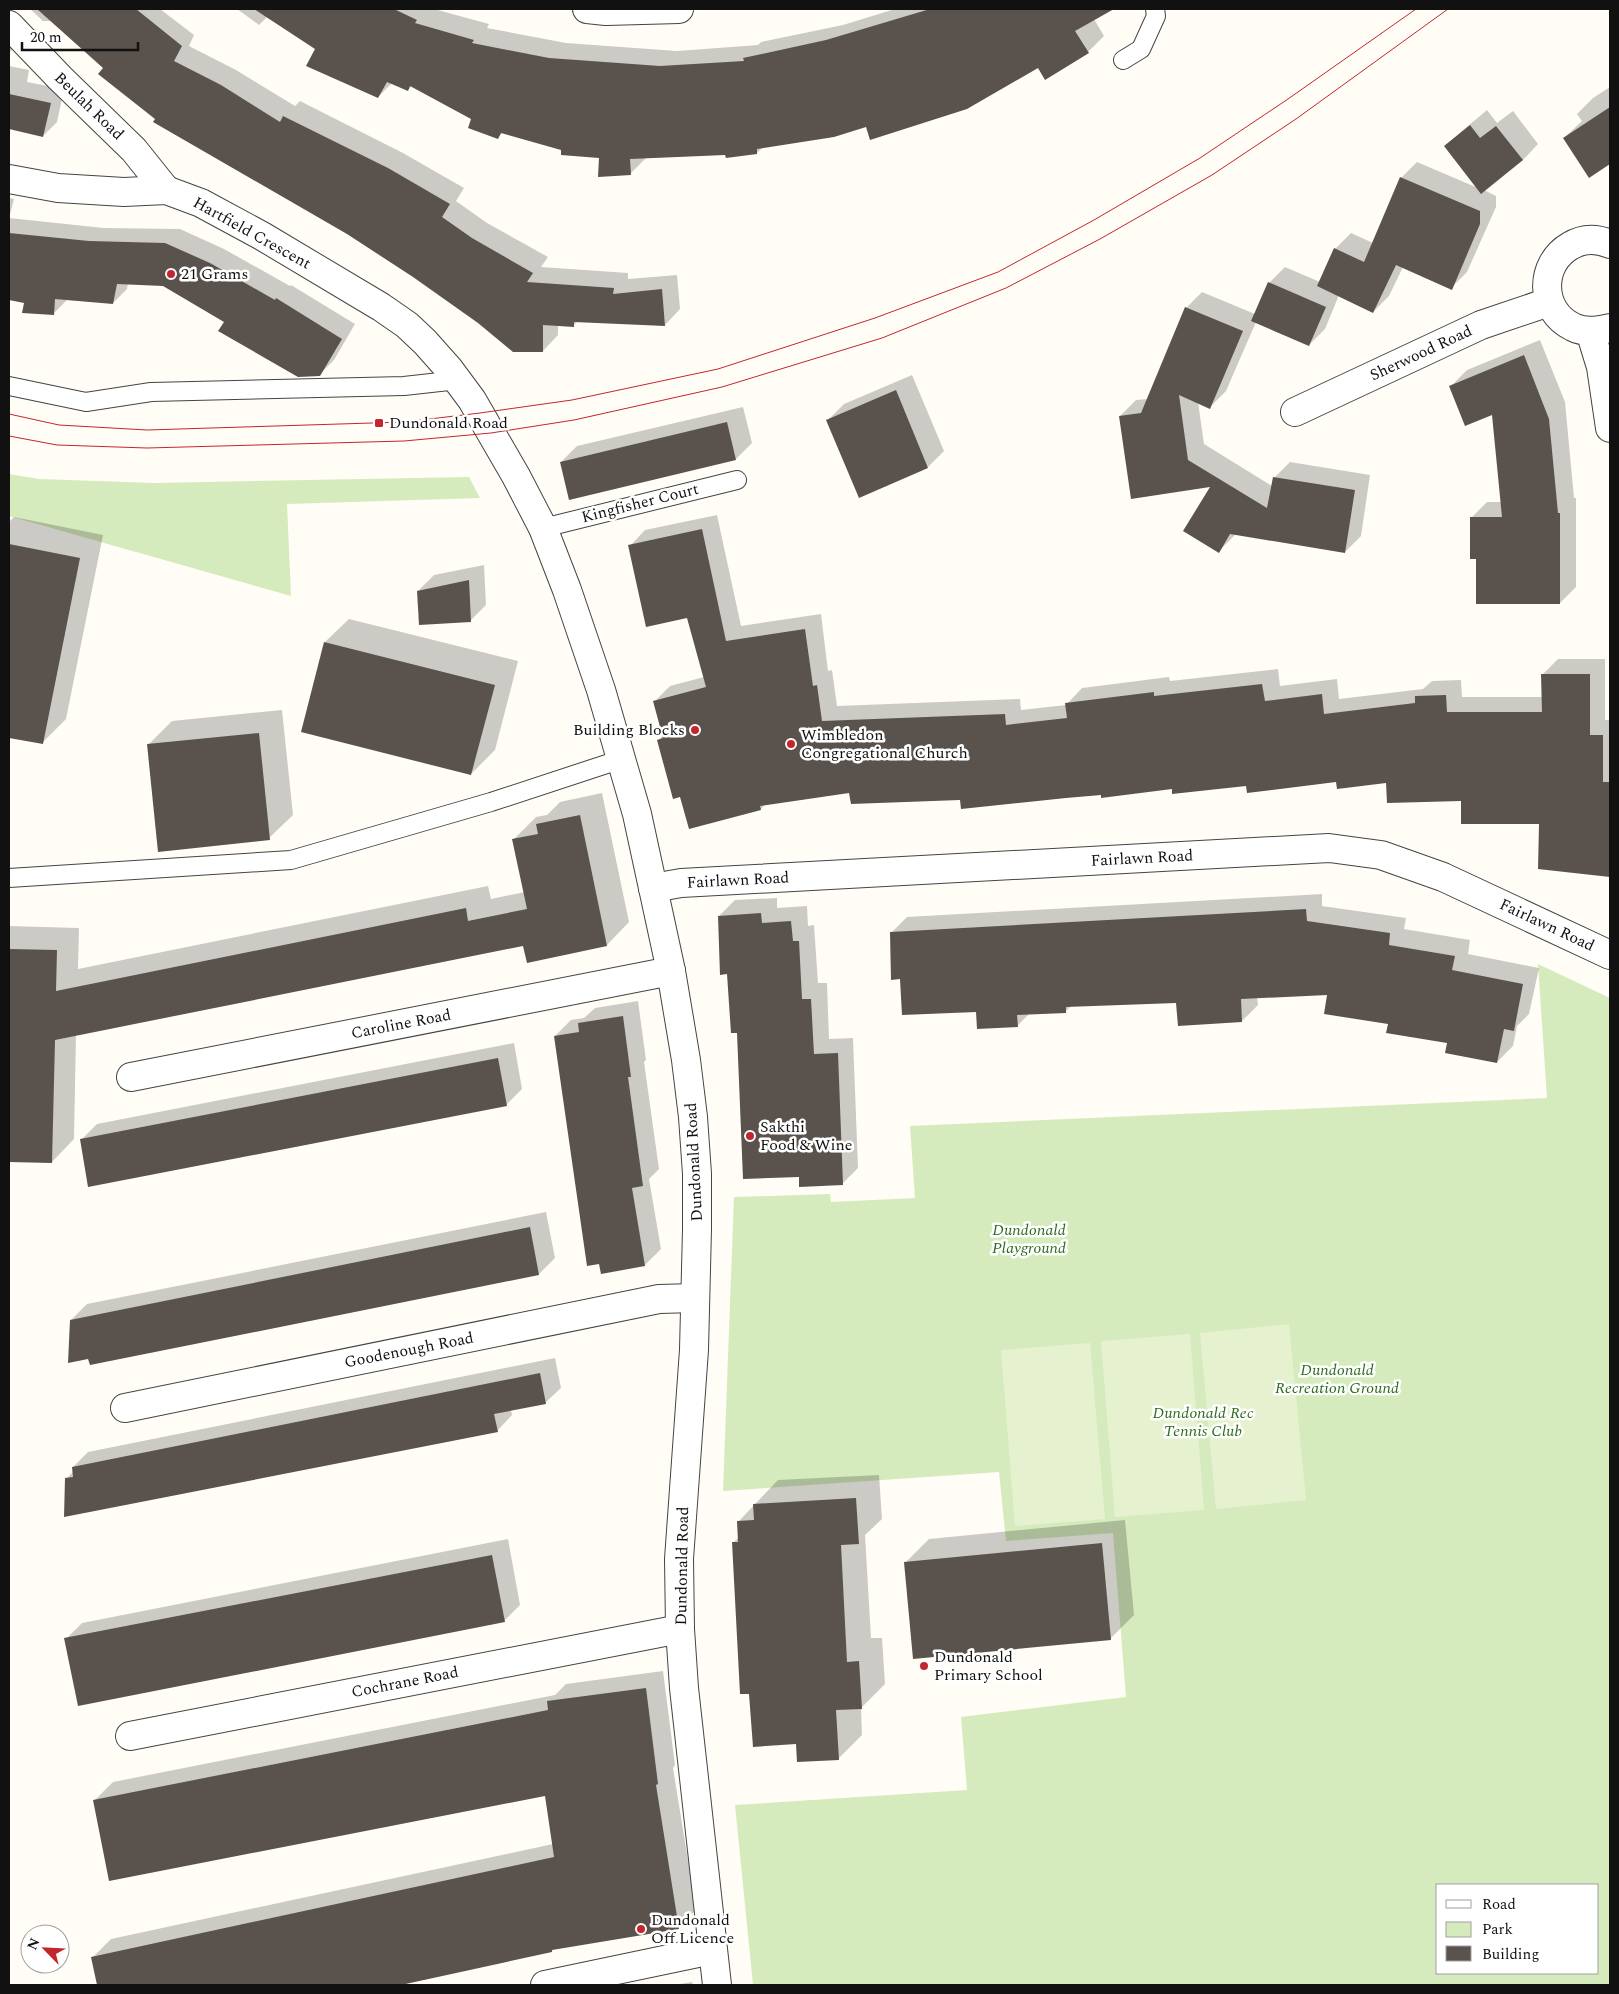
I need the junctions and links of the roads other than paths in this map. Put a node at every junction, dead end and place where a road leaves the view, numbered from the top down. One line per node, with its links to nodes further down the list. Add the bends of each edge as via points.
1 (587, 9): 2 (street)
2 (679, 9)
3 (1155, 9): 5 (lane, via 1156,16 1141,50)
4 (9, 25): 7 (street, Beulah Road, via 134,150)
5 (1122, 60)
6 (9, 179): 7 (street, Hartfield Crescent, via 58,188 124,192)
7 (166, 190): 11 (street, Hartfield Crescent, via 201,203 253,231 381,306 426,342)
8 (1610, 244): 9 (street, via 1600,239 1579,241 1561,251 1550,266 1546,284)
9 (1550, 302): 10 (street, via 1558,317 1573,327); 13 (street, Sherwood Road, via 1481,325)
10 (1600, 329): 14 (street, via 1601,367)
11 (458, 380): 12 (lane, via 404,386 151,392 86,402); 16 (street, Dundonald Road, via 480,413)
12 (9, 386)
13 (1295, 412)
14 (1610, 428)
15 (737, 480): 16 (lane, Kingfisher Court)
16 (543, 528): 17 (street, Dundonald Road, via 602,690)
17 (622, 759): 18 (lane, via 491,802 291,860); 19 (street, Dundonald Road)
18 (9, 878)
19 (654, 888): 20 (street, Fairlawn Road, via 681,883 1329,848 1381,855 1443,877); 21 (street, Dundonald Road)
20 (1610, 955)
21 (671, 971): 22 (street, Caroline Road); 23 (street, Dundonald Road, via 693,1117 697,1201)
22 (131, 1077)
23 (695, 1298): 24 (street, Goodenough Road, via 659,1299); 25 (street, Dundonald Road, via 679,1559)
24 (125, 1408)
25 (680, 1629): 26 (street, Cochrane Road); 27 (street, Dundonald Road)
26 (130, 1736)
27 (712, 1950): 28 (street); 29 (street, Dundonald Road)
28 (545, 1985)
29 (717, 1985)

